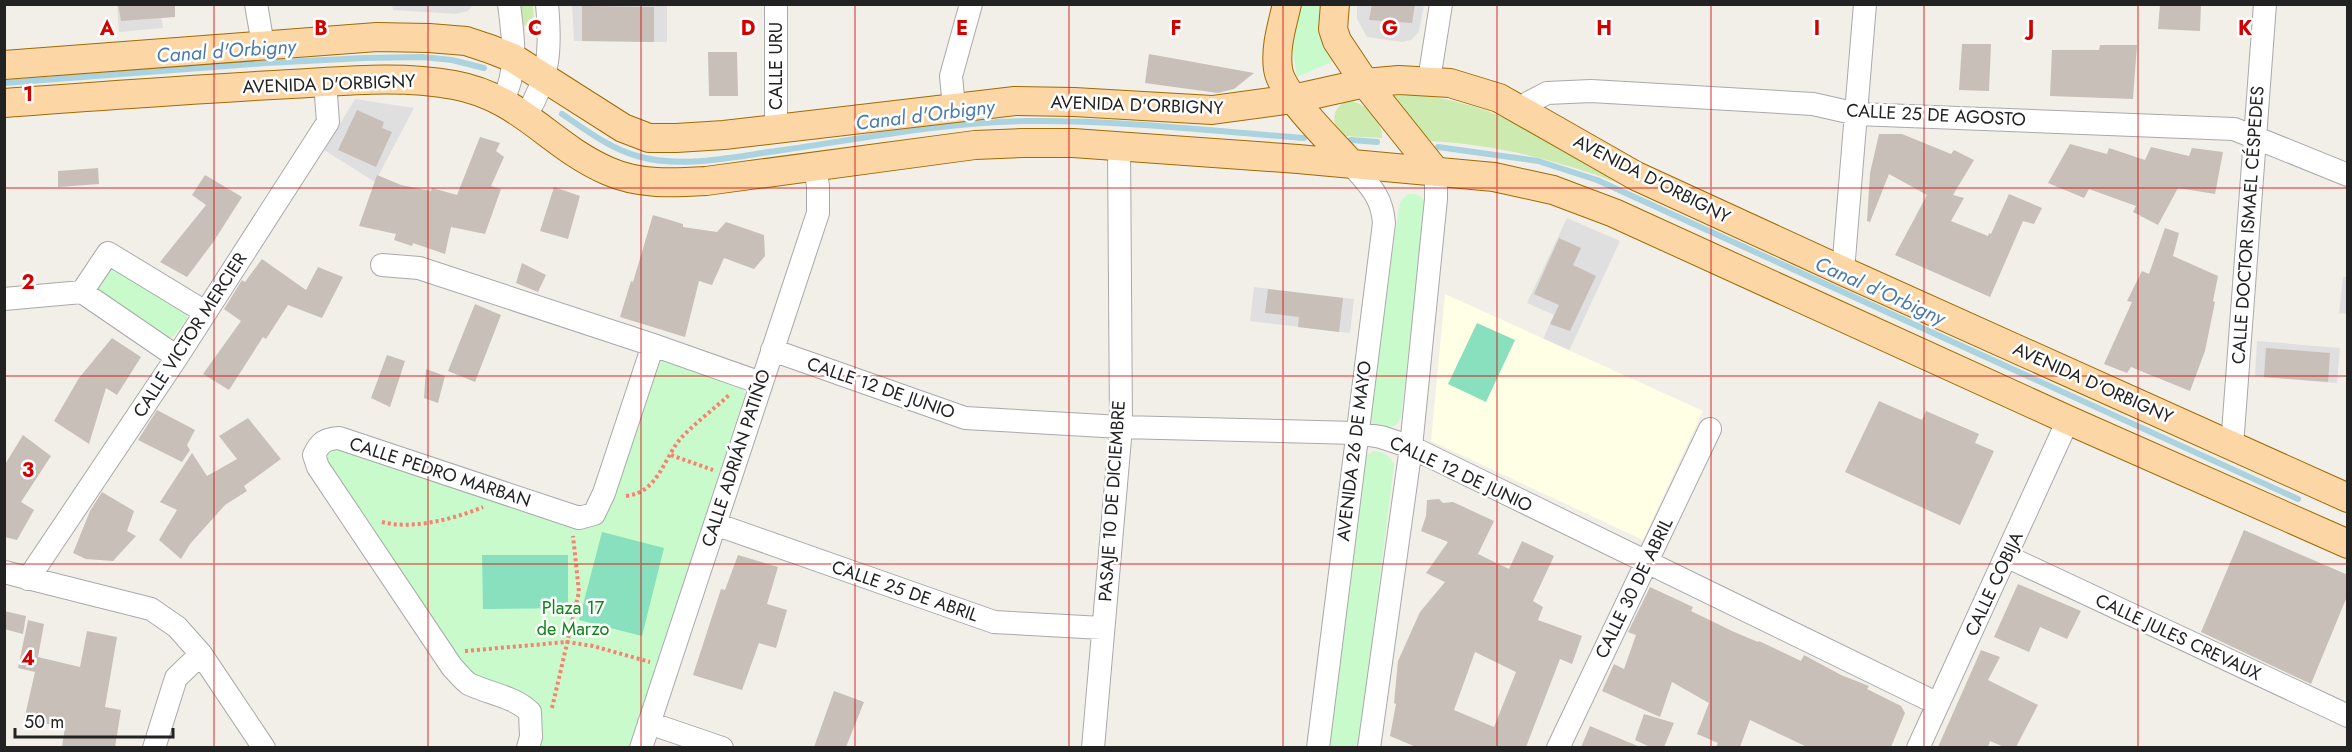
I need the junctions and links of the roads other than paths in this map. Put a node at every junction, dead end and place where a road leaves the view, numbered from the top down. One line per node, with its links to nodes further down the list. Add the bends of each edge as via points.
1 (256, 4): 11 (street)
2 (509, 4): 12 (street)
3 (548, 4): 14 (street)
4 (776, 4): 24 (street, CALLE URU)
5 (971, 4): 20 (street, via 951,76)
6 (1287, 4): 18 (main road, via 1277,49 1278,69)
7 (1335, 4): 17 (main road, via 1337,41)
8 (1441, 4): 15 (street)
9 (1865, 4): 23 (street)
10 (2265, 4): 25 (street, CALLE DOCTOR ISMAEL CÉSPEDES)
11 (263, 45): 12 (main road, AVENIDA D'ORBIGNY, via 377,37 429,38 466,41); 13 (main road, AVENIDA D'ORBIGNY)
12 (513, 58): 14 (main road, AVENIDA D'ORBIGNY); 21 (street, via 509,89)
13 (4, 65)
14 (545, 78): 21 (street); 24 (main road, AVENIDA D'ORBIGNY, via 623,128 649,138)
15 (1429, 80): 17 (main road, AVENIDA D'ORBIGNY); 22 (main road, AVENIDA D'ORBIGNY, via 1498,98)
16 (325, 82): 19 (main road, AVENIDA D'ORBIGNY); 21 (main road, AVENIDA D'ORBIGNY, via 401,79 454,85 481,92); 35 (street, CALLE VICTOR MERCIER, via 328,122)
17 (1365, 83): 18 (main road, AVENIDA D'ORBIGNY); 29 (main road)
18 (1293, 99): 20 (main road, AVENIDA D'ORBIGNY, via 1212,110 1015,101); 27 (main road)
19 (4, 103)
20 (954, 107): 24 (main road, AVENIDA D'ORBIGNY)
21 (514, 108): 28 (main road, AVENIDA D'ORBIGNY, via 591,162 640,181 675,183)
22 (1523, 111): 23 (street, CALLE 25 DE AGOSTO, via 1528,103 1547,93 1591,91 1813,104); 32 (main road, AVENIDA D'ORBIGNY, via 1636,176)
23 (1857, 114): 25 (street, CALLE 25 DE AGOSTO, via 2234,129); 32 (street)
24 (776, 128)
25 (2255, 138): 30 (street, CALLE 25 DE AGOSTO); 44 (street, CALLE DOCTOR ISMAEL CÉSPEDES)
26 (1119, 146): 27 (main road, AVENIDA D'ORBIGNY); 28 (main road, AVENIDA D'ORBIGNY, via 975,145); 41 (street, PASAJE 10 DE DICIEMBRE)
27 (1351, 164): 29 (main road, AVENIDA D'ORBIGNY); 43 (street, AVENIDA 26 DE MAYO, via 1377,194 1384,223)
28 (815, 167): 37 (street, CALLE ADRIÁN PATIÑO, via 818,213)
29 (1436, 172): 40 (main road, AVENIDA D'ORBIGNY, via 1505,179 1578,199); 45 (street)
30 (2348, 175)
31 (382, 265): 36 (street, via 419,268)
32 (1843, 271): 44 (main road, AVENIDA D'ORBIGNY)
33 (82, 292): 34 (street); 35 (street, via 108,253); 38 (street)
34 (4, 299)
35 (205, 312): 38 (street, CALLE VICTOR MERCIER)
36 (653, 345): 39 (street); 60 (street, CALLE PEDRO MARBAN, via 594,514 579,518 339,438 319,444 314,455 349,514 467,683 506,696 530,712)
37 (772, 350): 39 (street, CALLE ADRIÁN PATIÑO); 41 (street, CALLE 12 DE JUNIO, via 964,418)
38 (177, 357): 52 (street, CALLE VICTOR MERCIER)
39 (761, 383): 47 (street, CALLE ADRIÁN PATIÑO)
40 (2068, 420): 48 (main road, AVENIDA D'ORBIGNY); 49 (street, CALLE COBIJA)
41 (1121, 427): 43 (street, CALLE 12 DE JUNIO); 53 (street, PASAJE 10 DE DICIEMBRE)
42 (1710, 429): 50 (street, CALLE 30 DE ABRIL)
43 (1356, 433): 45 (street, CALLE 12 DE JUNIO); 64 (street, AVENIDA 26 DE MAYO)
44 (2232, 446): 46 (main road, AVENIDA D'ORBIGNY)
45 (1411, 447): 50 (street, CALLE 12 DE JUNIO); 65 (street)
46 (2348, 498)
47 (715, 524): 53 (street, CALLE 25 DE ABRIL, via 994,622); 57 (street, CALLE ADRIÁN PATIÑO)
48 (2348, 544)
49 (2007, 557): 55 (street, CALLE COBIJA); 56 (street, CALLE JULES CREVAUX)
50 (1648, 562): 55 (street, CALLE 12 DE JUNIO); 66 (street, CALLE 30 DE ABRIL)
51 (4, 572): 52 (street)
52 (28, 579): 54 (street, via 151,609 177,627)
53 (1102, 628): 63 (street, PASAJE 10 DE DICIEMBRE)
54 (201, 654): 58 (street, via 176,678); 59 (street)
55 (1938, 704): 67 (street, CALLE COBIJA)
56 (2348, 717)
57 (649, 723): 61 (street, CALLE ADRIÁN PATIÑO); 62 (street)
58 (154, 747)
59 (264, 747)
60 (528, 747)
61 (641, 747)
62 (722, 747)
63 (1093, 747)
64 (1318, 747)
65 (1369, 747)
66 (1558, 747)
67 (1918, 747)

